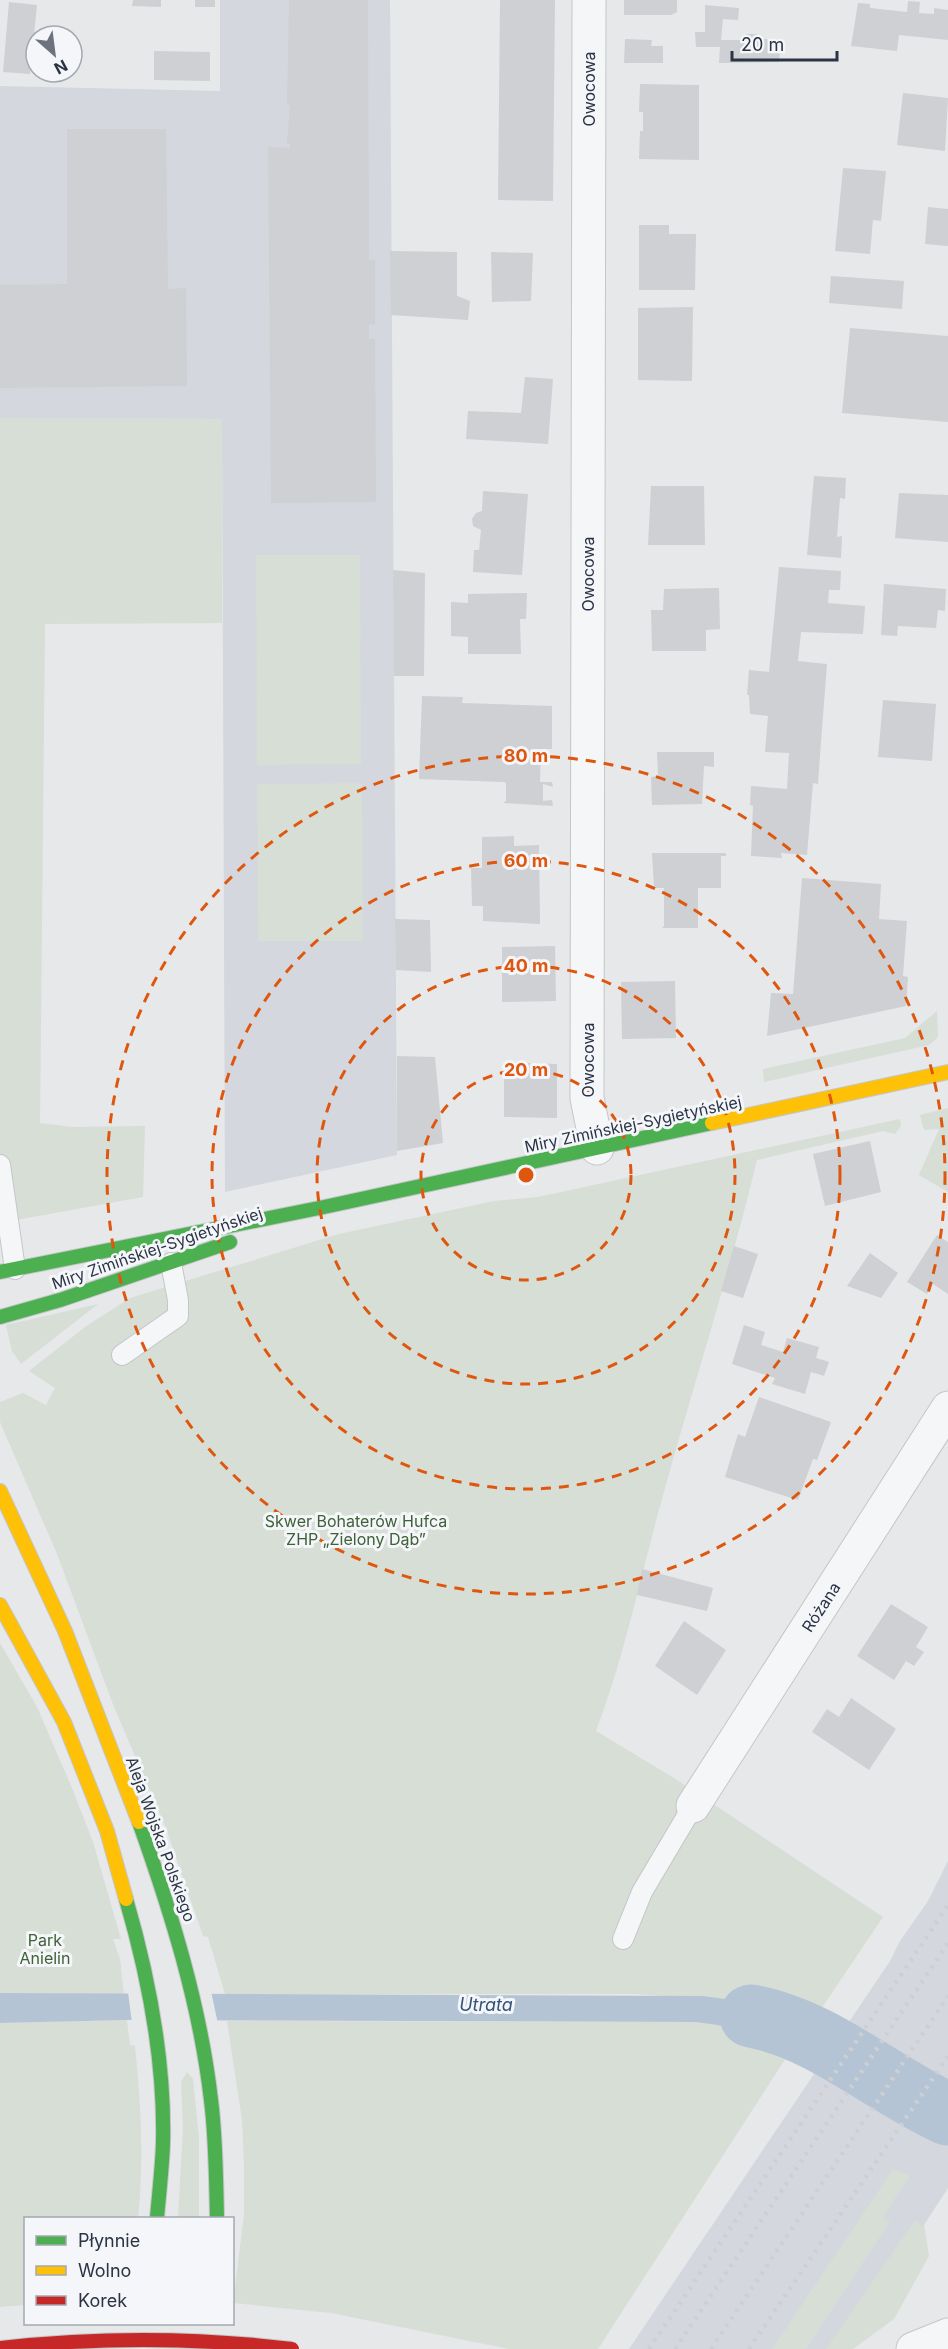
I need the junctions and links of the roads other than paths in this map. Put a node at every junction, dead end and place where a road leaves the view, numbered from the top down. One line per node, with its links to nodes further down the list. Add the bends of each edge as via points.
1 (589, 0): 3 (street, Owocowa, via 587,1098)
2 (948, 1072): 3 (main road, Miry Zimińskiej-Sygietyńskiej)
3 (597, 1148): 5 (main road, Miry Zimińskiej-Sygietyńskiej)
4 (0, 1165): 7 (lane)
5 (324, 1207): 6 (main road, Miry Zimińskiej-Sygietyńskiej); 7 (main road, Miry Zimińskiej-Sygietyńskiej)
6 (171, 1263): 8 (main road, Miry Zimińskiej-Sygietyńskiej); 9 (lane, via 178,1316)
7 (8, 1270)
8 (0, 1317)
9 (122, 1355)
10 (948, 1408): 13 (street, Różana)
11 (0, 1491): 16 (main road, Aleja Wojska Polskiego, via 65,1630 149,1847 185,1957 214,2113)
12 (0, 1605): 15 (main road, via 64,1722 107,1831 144,1961 160,2070 163,2145)
13 (693, 1806): 14 (lane, via 642,1892)
14 (623, 1939)
15 (157, 2217)
16 (217, 2217)
17 (141, 2325): 21 (main road)
18 (206, 2325): 22 (main road)
19 (948, 2335): 24 (street)
20 (0, 2348): 23 (main road, bridge, via 152,2338)
21 (134, 2349)
22 (201, 2349)
23 (292, 2349)
24 (913, 2349)

